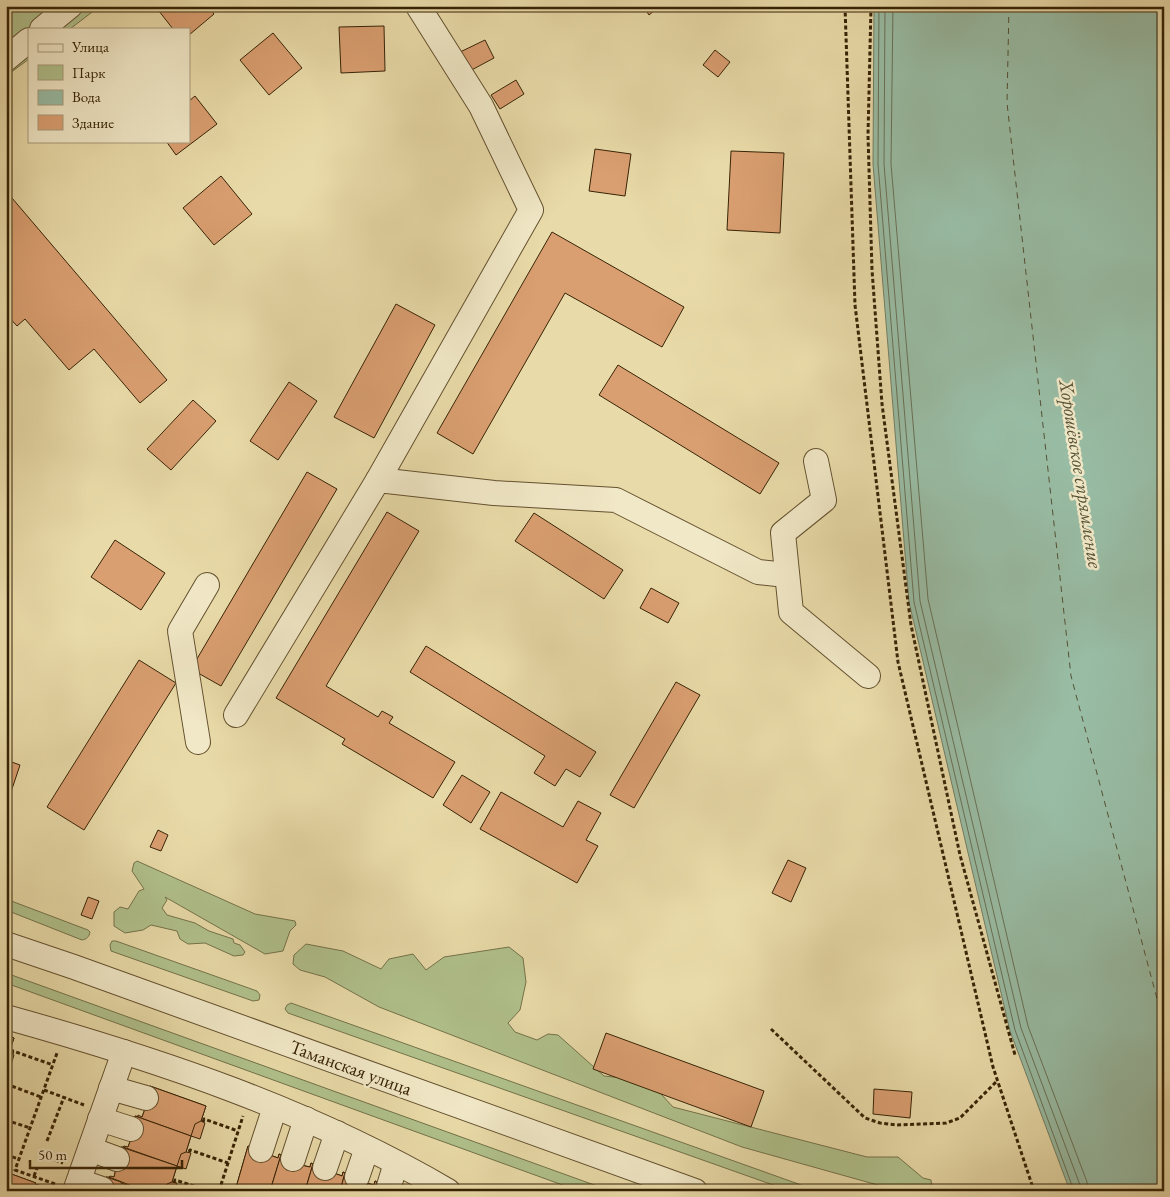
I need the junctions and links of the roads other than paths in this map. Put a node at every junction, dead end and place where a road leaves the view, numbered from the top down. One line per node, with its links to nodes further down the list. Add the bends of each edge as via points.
1 (70, 6): 3 (street)
2 (418, 6): 7 (street, via 481,106 531,210)
3 (43, 28)
4 (28, 41): 5 (street)
5 (6, 58)
6 (816, 461): 8 (street, via 824,500 783,533)
7 (378, 480): 8 (street, via 494,493 616,500 758,572); 11 (street)
8 (786, 575): 10 (street, via 791,612)
9 (207, 585): 12 (street, via 180,632)
10 (868, 676)
11 (236, 715)
12 (198, 742)
13 (6, 944): 36 (street, Таманская улица)
14 (6, 1017): 15 (street)
15 (124, 1052): 16 (street); 18 (street, via 219,1083)
16 (111, 1088): 17 (street); 19 (street)
17 (146, 1098)
18 (275, 1106): 20 (street); 25 (street)
19 (93, 1113): 21 (street); 24 (street)
20 (306, 1119): 22 (street); 27 (street)
21 (131, 1129)
22 (337, 1133): 23 (street); 29 (street)
23 (367, 1148): 28 (street); 30 (street)
24 (90, 1149): 26 (street); 32 (street)
25 (261, 1150)
26 (117, 1159)
27 (293, 1159)
28 (396, 1162): 31 (street); 33 (street)
29 (325, 1168)
30 (357, 1177)
31 (425, 1185): 35 (street)
32 (77, 1186): 34 (street)
33 (389, 1186)
34 (102, 1189)
35 (448, 1191)
36 (695, 1191)

